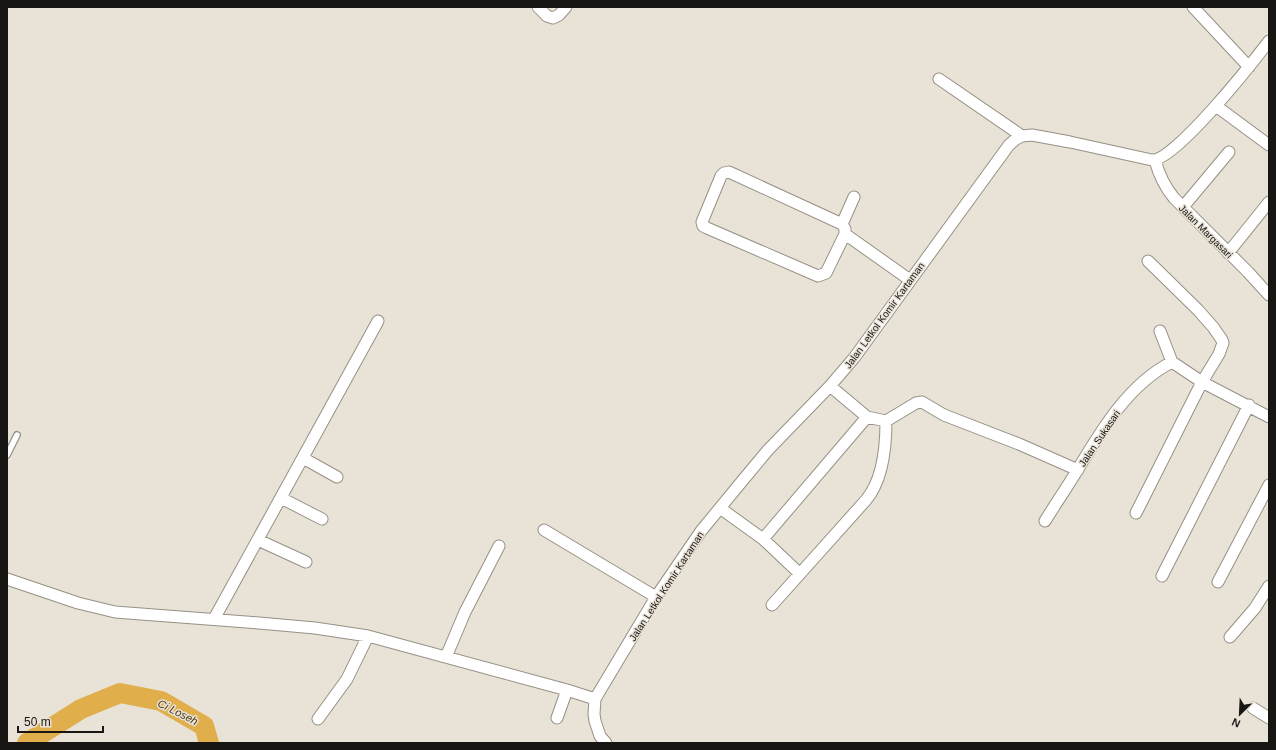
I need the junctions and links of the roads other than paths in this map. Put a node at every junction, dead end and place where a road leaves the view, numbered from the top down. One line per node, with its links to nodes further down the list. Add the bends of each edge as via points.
1 (538, 7): 2 (street, via 553,18)
2 (566, 7)
3 (1193, 7): 5 (street)
4 (1269, 41): 5 (street)
5 (1249, 67): 7 (street)
6 (939, 79): 8 (street)
7 (1216, 106): 9 (street); 11 (street, via 1173,149)
8 (1022, 136): 11 (street, via 1043,136); 18 (street, Jalan Letkol Komir Kartaman, via 1012,142 1002,154)
9 (1269, 145)
10 (1229, 152): 14 (street)
11 (1155, 160): 14 (street, Jalan Margasari, via 1166,189)
12 (854, 197): 15 (street)
13 (1269, 202): 16 (street)
14 (1183, 207): 16 (street, Jalan Margasari)
15 (843, 229): 15 (street, via 826,273 818,276 707,228 702,222 721,176 729,172); 18 (street)
16 (1228, 253): 19 (street, Jalan Margasari)
17 (1148, 262): 23 (street, via 1198,310 1222,340 1223,347)
18 (910, 280): 24 (street, Jalan Letkol Komir Kartaman, via 864,345)
19 (1269, 295)
20 (378, 321): 31 (street)
21 (1160, 331): 22 (street)
22 (1172, 362): 23 (street); 32 (street, Jalan Sukasari, via 1154,374 1112,416)
23 (1202, 382): 25 (street); 37 (street)
24 (830, 386): 26 (street); 36 (street, Jalan Letkol Komir Kartaman, via 768,450)
25 (1249, 406): 27 (street); 46 (street)
26 (867, 417): 28 (street); 41 (street)
27 (1269, 417)
28 (886, 421): 32 (street, via 922,402 944,415); 45 (street, via 883,456 872,491)
29 (17, 434): 30 (lane)
30 (7, 455)
31 (303, 458): 33 (street); 35 (street)
32 (1078, 470): 39 (street, Jalan Sukasari)
33 (337, 477)
34 (1269, 484): 48 (street)
35 (281, 498): 38 (street); 42 (street)
36 (720, 508): 41 (street); 50 (street, Jalan Letkol Komir Kartaman)
37 (1136, 513)
38 (322, 519)
39 (1046, 521)
40 (544, 530): 50 (street)
41 (763, 539): 45 (street)
42 (258, 540): 44 (street); 52 (street)
43 (499, 546): 55 (street, via 465,612)
44 (306, 562)
45 (800, 573): 51 (street)
46 (1162, 576)
47 (7, 579): 52 (street, via 78,603 115,612)
48 (1218, 582)
49 (1269, 586): 54 (street, via 1255,608)
50 (656, 597): 57 (street, Jalan Letkol Komir Kartaman)
51 (772, 605)
52 (214, 619): 53 (street, via 315,628)
53 (368, 636): 55 (street); 61 (street, via 347,678)
54 (1230, 637)
55 (446, 657): 56 (street)
56 (567, 690): 57 (street); 59 (street)
57 (595, 699): 62 (street, via 595,721 600,736)
58 (1253, 708): 60 (street)
59 (557, 718)
60 (1269, 718)
61 (318, 719)
62 (606, 743)

